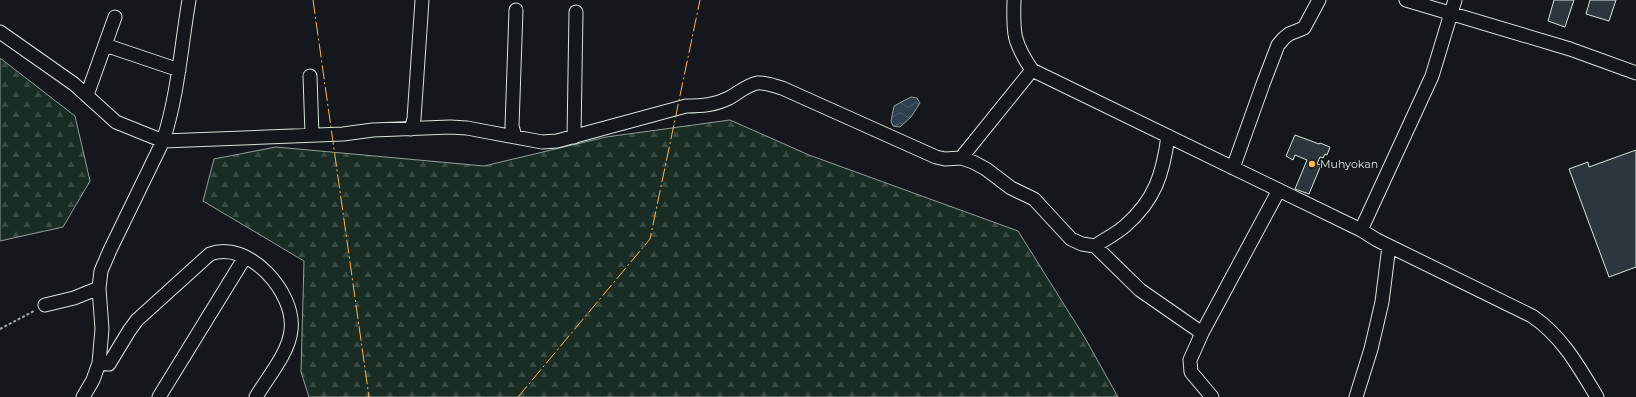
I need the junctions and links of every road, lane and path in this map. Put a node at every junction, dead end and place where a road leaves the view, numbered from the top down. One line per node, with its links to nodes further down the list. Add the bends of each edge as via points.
1 (189, 0): 13 (street)
2 (422, 0): 18 (street, via 414,119)
3 (1320, 0): 25 (street, via 1304,28 1289,34 1278,45)
4 (1406, 0): 9 (street)
5 (1455, 0): 9 (street)
6 (1014, 5): 14 (street, via 1014,35 1022,55)
7 (516, 10): 22 (street, via 512,126)
8 (576, 12): 20 (street)
9 (1451, 14): 15 (street, via 1570,49); 27 (street, via 1432,76)
10 (115, 17): 12 (street)
11 (0, 32): 17 (street)
12 (105, 45): 13 (street); 17 (street)
13 (179, 70): 23 (street, via 172,112)
14 (1032, 70): 21 (street); 24 (street)
15 (1636, 73)
16 (310, 76): 19 (street)
17 (87, 96): 23 (street, via 116,122)
18 (410, 129): 19 (street); 22 (street, via 467,128)
19 (312, 135): 23 (street)
20 (574, 136): 22 (street, via 542,142); 24 (street, via 686,106 706,106 721,102 757,83 782,88 936,157)
21 (1168, 136): 25 (street); 28 (street, via 1160,177 1154,193 1126,225)
22 (515, 137)
23 (163, 141): 31 (street, via 105,260)
24 (961, 158): 28 (street, via 980,166 1011,188 1034,199 1071,239)
25 (1233, 168): 26 (street)
26 (1279, 190): 27 (street); 34 (street)
27 (1361, 230): 29 (street)
28 (1095, 246): 34 (street, via 1140,290)
29 (1389, 246): 36 (street, via 1382,302); 41 (street, via 1516,307 1544,324 1577,364)
30 (245, 257): 35 (street, via 225,251 210,254 137,320 109,364); 38 (street); 39 (street, via 264,270 280,287 290,308 292,320 285,350)
31 (99, 288): 32 (street, via 74,298); 35 (street, via 102,329)
32 (44, 305): 33 (path)
33 (0, 329)
34 (1202, 333): 40 (street, via 1190,360 1190,366 1191,372)
35 (100, 363): 37 (street)
36 (1358, 396)
37 (83, 397)
38 (159, 397)
39 (256, 397)
40 (1212, 397)
41 (1597, 397)

